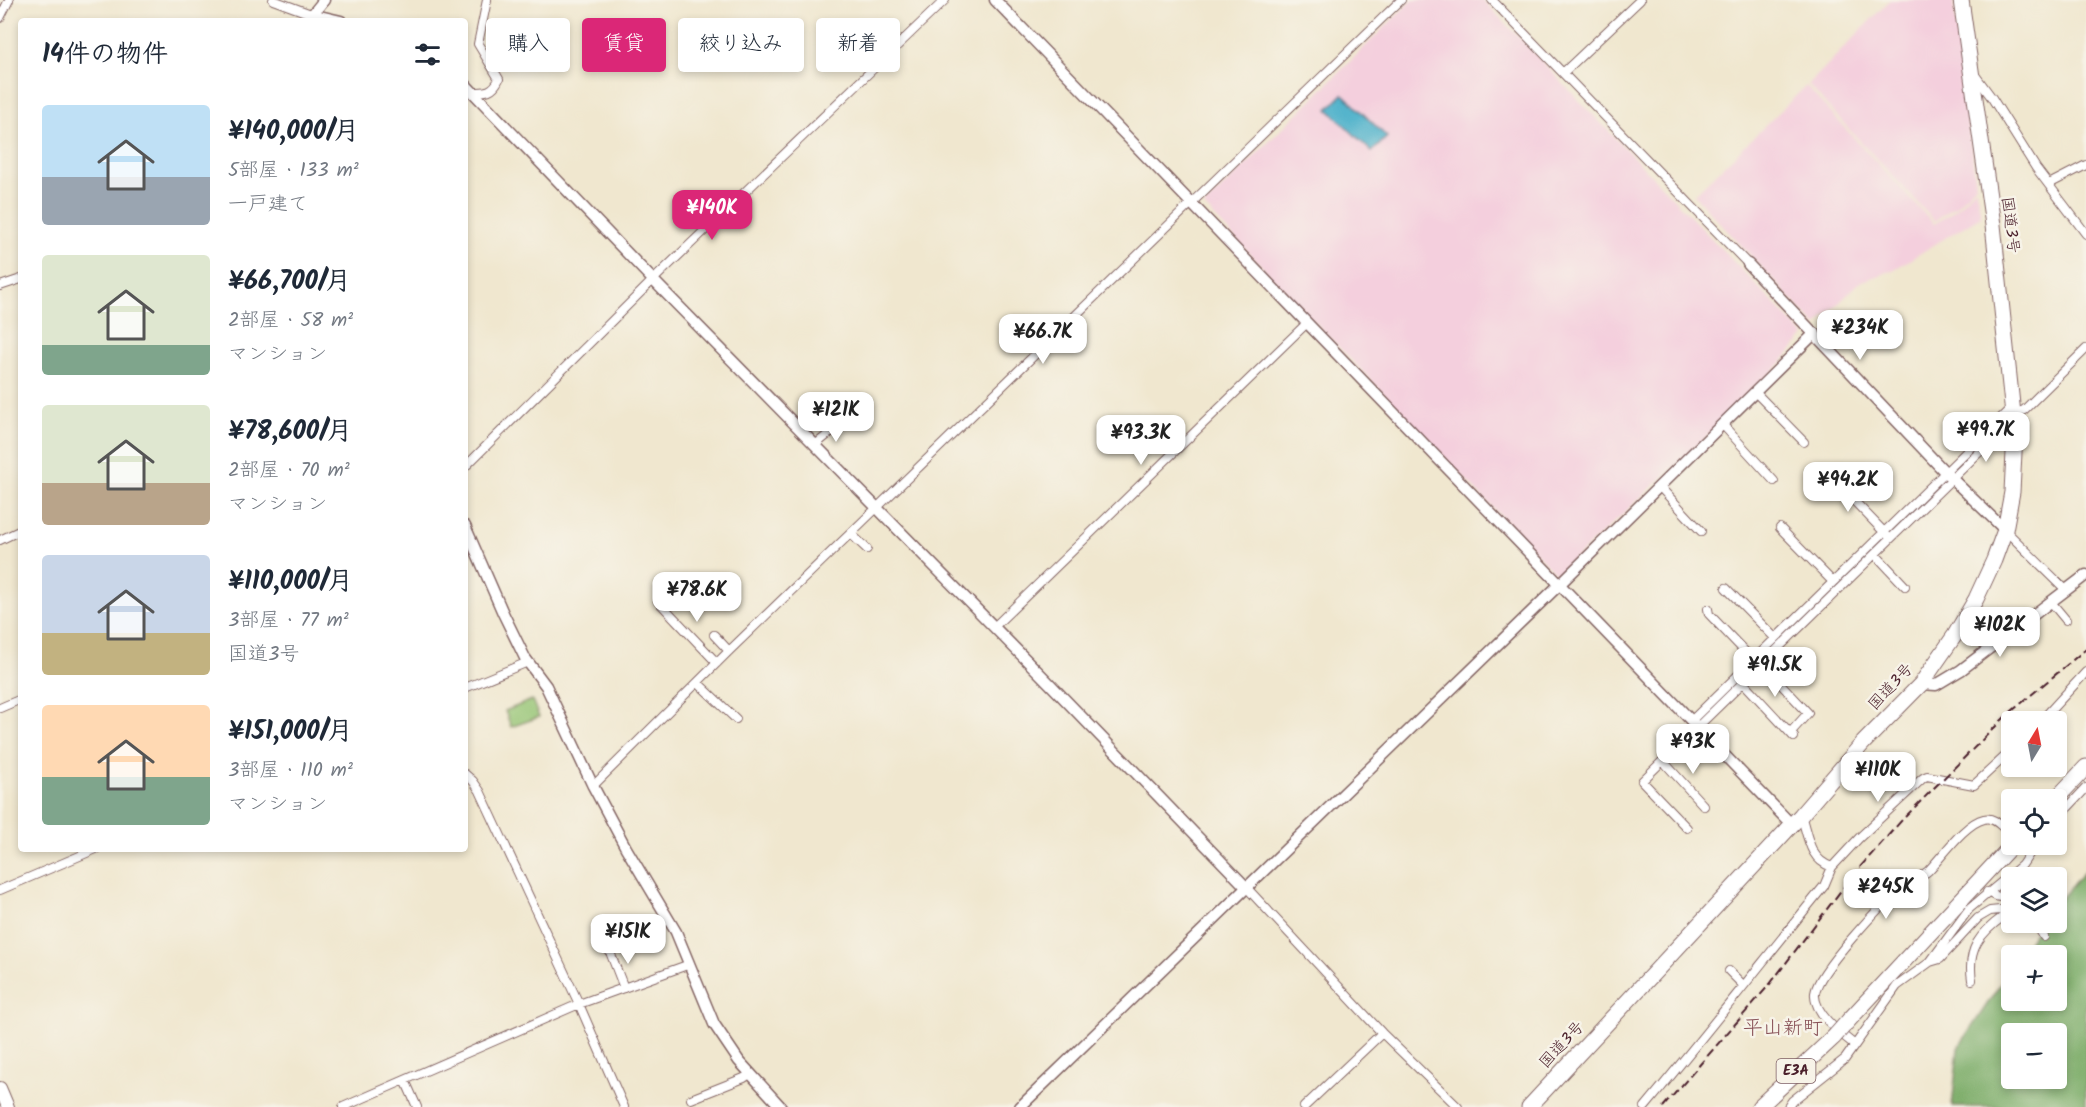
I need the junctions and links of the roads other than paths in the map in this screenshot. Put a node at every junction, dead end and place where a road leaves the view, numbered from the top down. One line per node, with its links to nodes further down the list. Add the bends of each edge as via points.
1 (9, 0): 11 (street)
2 (273, 0): 12 (street)
3 (324, 0): 12 (street)
4 (488, 0): 15 (street, via 478,44 500,79 487,92)
5 (945, 0): 22 (street)
6 (995, 0): 18 (street)
7 (1401, 0): 18 (street)
8 (1492, 0): 14 (street)
9 (1640, 0): 14 (street)
10 (1961, 0): 13 (highway, 国道3号)
11 (0, 18)
12 (309, 18)
13 (1970, 69): 17 (street); 30 (highway, 国道3号)
14 (1563, 73): 20 (street)
15 (469, 88): 22 (street)
16 (2086, 165): 17 (street)
17 (2049, 184): 19 (street)
18 (1190, 203): 24 (street); 42 (street)
19 (2086, 234)
20 (1748, 264): 25 (street)
21 (18, 280): 23 (street)
22 (653, 280): 36 (street); 37 (street)
23 (0, 286)
24 (1306, 324): 58 (street); 66 (street)
25 (1815, 333): 29 (street); 38 (street)
26 (2086, 349): 27 (street)
27 (2079, 356): 28 (street); 30 (street, via 2024,410)
28 (2086, 363)
29 (1755, 392): 32 (street); 35 (street)
30 (2014, 410): 33 (street); 34 (highway, 国道3号)
31 (843, 423): 36 (street)
32 (1722, 424): 40 (street); 41 (street)
33 (1990, 430): 34 (street); 38 (street)
34 (2008, 433): 38 (street); 44 (highway, 国道3号, via 2012,492)
35 (1803, 442)
36 (815, 445): 42 (street)
37 (468, 464)
38 (1949, 475): 44 (street); 47 (street); 50 (street)
39 (1831, 477): 47 (street)
40 (1774, 481)
41 (1659, 486): 46 (street); 58 (street)
42 (877, 508): 49 (street); 66 (street)
43 (1780, 528): 57 (street)
44 (2005, 530): 61 (street); 77 (highway, 国道3号, via 1976,599)
45 (18, 531): 51 (street)
46 (1701, 531)
47 (1884, 532): 50 (street); 54 (street)
48 (468, 533): 71 (street)
49 (851, 534): 52 (street); 69 (street)
50 (1890, 539): 53 (street)
51 (0, 540)
52 (867, 549)
53 (1875, 554): 55 (street); 59 (street)
54 (1852, 563): 55 (street); 57 (street)
55 (1863, 565): 70 (street)
56 (2086, 575): 61 (street)
57 (1833, 582): 68 (street)
58 (1560, 584): 83 (street); 100 (street)
59 (1905, 586)
60 (1726, 588): 68 (street)
61 (2066, 590): 63 (street)
62 (658, 601): 72 (street)
63 (2051, 602): 65 (street); 77 (street, via 1961,670 1936,685)
64 (1708, 609): 70 (street)
65 (2066, 620)
66 (994, 627): 100 (street)
67 (714, 635): 69 (street)
68 (1775, 638): 70 (street)
69 (729, 651): 72 (street)
70 (1757, 660): 74 (street); 76 (street); 76 (street, via 1808,713 1792,735)
71 (528, 662): 78 (street); 88 (street, via 546,687)
72 (717, 663): 75 (street)
73 (2086, 672): 81 (street)
74 (1737, 676): 76 (street); 83 (street)
75 (698, 683): 82 (street); 88 (street)
76 (1743, 683): 83 (street)
77 (1921, 684): 93 (highway, 国道3号, via 1863,742)
78 (468, 687)
79 (18, 700): 80 (street)
80 (0, 708)
81 (2050, 711)
82 (736, 718)
83 (1694, 725): 85 (street); 93 (street)
84 (2001, 760): 99 (street, via 1974,785 1923,778)
85 (1663, 761): 91 (street); 95 (street, via 1642,781)
86 (2086, 767): 90 (highway)
87 (468, 777): 113 (street, via 480,791)
88 (593, 786): 108 (street, via 676,932)
89 (2086, 788): 92 (street)
90 (2065, 789)
91 (1704, 806)
92 (2067, 808)
93 (1796, 820): 99 (street, via 1821,864); 129 (highway, 国道3号)
94 (2001, 826): 116 (street, via 1986,818 1964,832 1925,873 1903,885 1866,922 1821,979 1815,994 1817,1006)
95 (1687, 828)
96 (89, 852): 101 (street)
97 (2011, 855): 115 (highway, E3A, bridge)
98 (2022, 855): 102 (street, via 2022,865)
99 (1832, 867): 111 (street, via 1824,886)
100 (1246, 887): 114 (street); 126 (street)
101 (0, 890)
102 (1987, 892): 103 (street); 107 (street, via 1969,909)
103 (2001, 896)
104 (2042, 933): 105 (street)
105 (2044, 937)
106 (609, 952): 112 (street)
107 (1930, 962): 110 (street, via 1940,959 1978,918 1990,911 2004,911 2004,916 1987,928 1975,948 1970,968); 116 (street, via 1897,986)
108 (690, 964): 112 (street); 117 (street, via 714,1024)
109 (1729, 971): 111 (street)
110 (1972, 980)
111 (1743, 985): 130 (street)
112 (624, 988): 113 (street)
113 (579, 1004): 118 (street); 124 (street)
114 (1382, 1033): 127 (street); 128 (street)
115 (1834, 1036): 131 (highway, E3A); 132 (highway, E3A)
116 (1855, 1045): 133 (street, via 1845,1059)
117 (750, 1074): 120 (street); 125 (street)
118 (405, 1080): 122 (street); 123 (street)
119 (0, 1088): 121 (main road)
120 (691, 1100)
121 (8, 1107)
122 (343, 1107)
123 (417, 1107)
124 (624, 1107)
125 (781, 1107)
126 (1020, 1107)
127 (1304, 1107)
128 (1458, 1107)
129 (1529, 1107)
130 (1646, 1107)
131 (1759, 1107)
132 (1768, 1107)
133 (1788, 1107)

